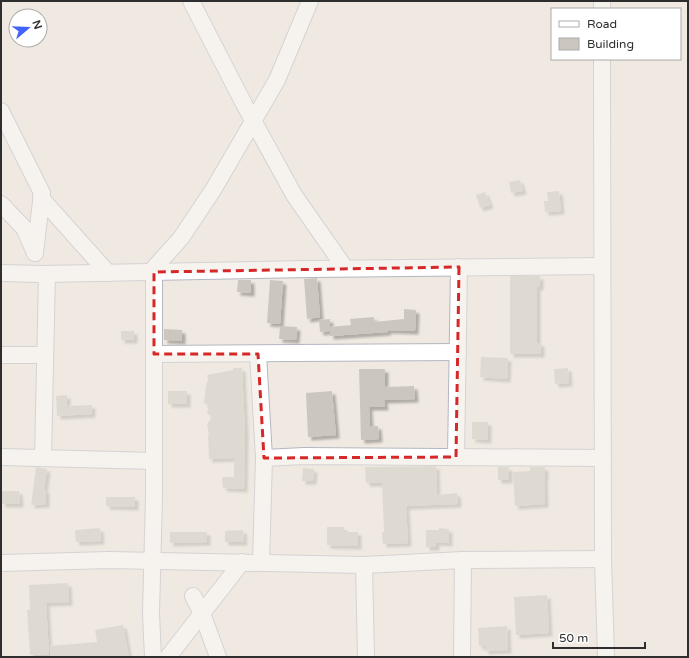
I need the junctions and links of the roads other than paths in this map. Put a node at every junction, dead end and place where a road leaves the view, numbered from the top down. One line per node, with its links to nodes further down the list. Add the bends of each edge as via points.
1 (192, 1): 5 (street)
2 (310, 1): 5 (street, via 277,80)
3 (602, 60): 9 (street)
4 (1, 111): 6 (street, via 42,193)
5 (253, 121): 11 (street, via 294,195); 12 (street, via 213,190 181,238 154,268)
6 (41, 198): 8 (street); 14 (street)
7 (1, 204): 8 (street, via 24,228)
8 (35, 253): 15 (street)
9 (602, 266): 10 (street); 25 (street)
10 (459, 267): 11 (street); 16 (street)
11 (345, 268): 12 (street)
12 (154, 272): 14 (street); 18 (street)
13 (1, 273): 15 (street)
14 (108, 273): 15 (street)
15 (41, 274): 17 (street)
16 (458, 352): 19 (street); 22 (street)
17 (45, 354): 20 (street); 23 (street)
18 (154, 354): 19 (street); 26 (street)
19 (258, 354): 24 (street)
20 (1, 355)
21 (1, 457): 23 (street)
22 (456, 457): 24 (street); 25 (street)
23 (43, 458): 26 (street)
24 (264, 458): 31 (street)
25 (603, 458): 27 (street)
26 (154, 461): 28 (street)
27 (603, 559): 29 (street); 41 (street)
28 (153, 560): 30 (street); 32 (street); 36 (street, via 151,614)
29 (463, 560): 33 (street); 40 (street)
30 (242, 562): 31 (street); 35 (street)
31 (261, 562): 33 (street)
32 (1, 563)
33 (364, 565): 39 (street)
34 (193, 596): 35 (street)
35 (202, 613): 37 (street); 38 (street)
36 (154, 657)
37 (168, 657)
38 (218, 657)
39 (366, 657)
40 (462, 657)
41 (606, 657)

